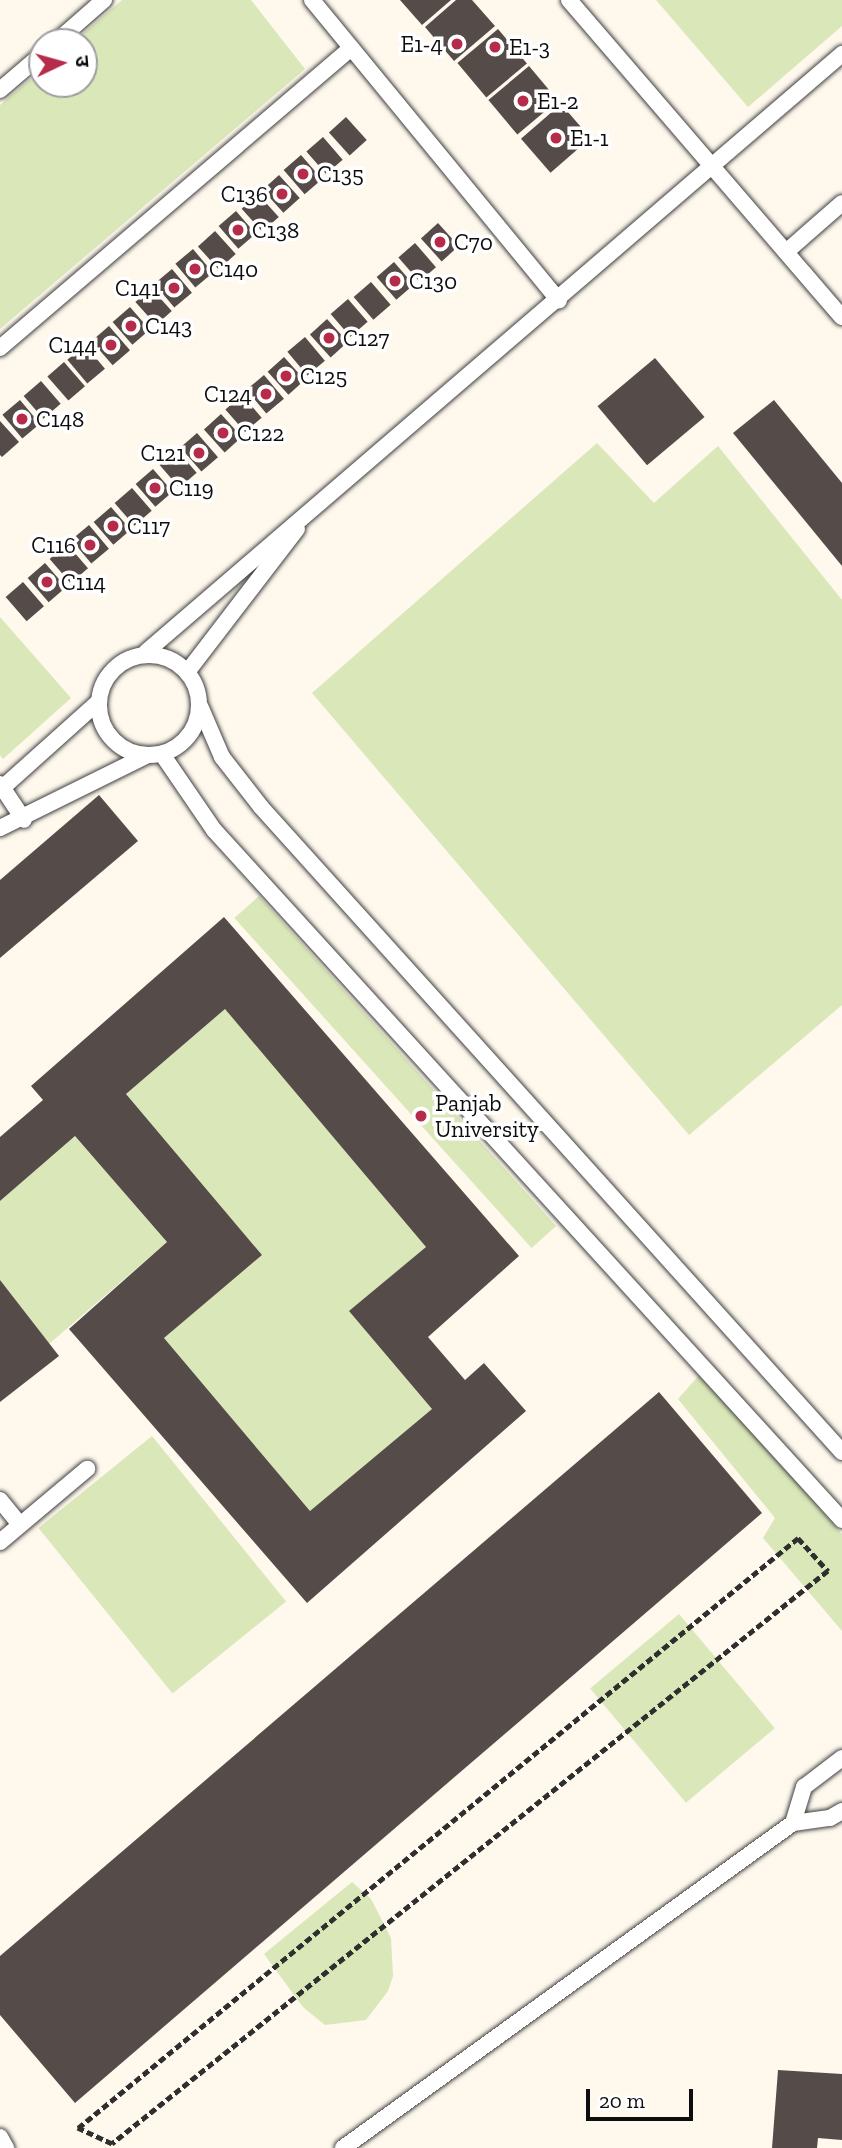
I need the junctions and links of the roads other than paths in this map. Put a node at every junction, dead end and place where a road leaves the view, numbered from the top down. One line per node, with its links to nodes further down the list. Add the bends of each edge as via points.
1 (104, 0): 4 (lane)
2 (312, 0): 5 (lane)
3 (569, 0): 9 (lane)
4 (72, 28)
5 (351, 48): 12 (lane); 14 (lane)
6 (842, 54): 9 (lane)
7 (28, 66): 8 (lane)
8 (0, 90)
9 (710, 166): 11 (lane); 12 (lane)
10 (842, 203): 11 (lane)
11 (786, 253): 13 (lane)
12 (559, 301): 15 (lane)
13 (842, 317)
14 (0, 348)
15 (317, 502): 16 (lane); 17 (lane)
16 (146, 652): 17 (lane); 18 (lane, via 114,667)
17 (188, 671): 19 (lane)
18 (98, 702): 20 (lane, via 101,723 111,739 127,751); 21 (lane)
19 (200, 706): 20 (lane, via 182,743); 24 (lane, via 222,757 261,807)
20 (154, 755): 22 (lane); 27 (lane, via 214,830)
21 (1, 787): 22 (lane)
22 (24, 820): 23 (lane)
23 (0, 828)
24 (842, 1452)
25 (87, 1469): 28 (lane)
26 (0, 1500): 28 (lane)
27 (842, 1520)
28 (20, 1525): 29 (lane)
29 (0, 1542)
30 (842, 1758): 32 (lane, via 804,1787)
31 (842, 1811): 32 (lane, via 830,1818)
32 (793, 1823): 35 (lane)
33 (0, 2137): 34 (lane)
34 (6, 2148)
35 (343, 2148)

